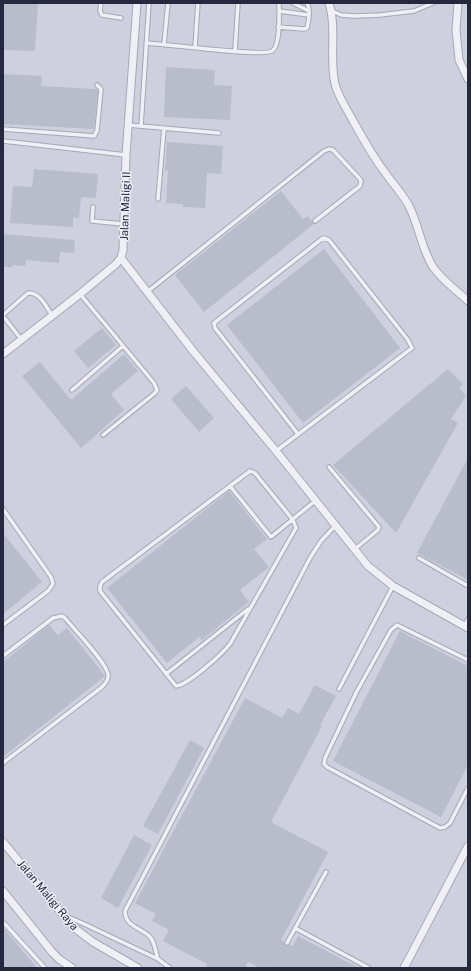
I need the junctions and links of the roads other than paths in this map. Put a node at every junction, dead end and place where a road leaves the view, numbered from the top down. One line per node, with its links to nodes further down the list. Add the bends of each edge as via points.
1 (101, 3): 15 (lane, via 102,15)
2 (137, 3): 23 (street, Jalan Maligi II)
3 (149, 3): 17 (lane)
4 (168, 3): 18 (lane)
5 (198, 3): 19 (lane)
6 (238, 3): 20 (lane)
7 (280, 3): 13 (lane)
8 (293, 3): 14 (lane)
9 (307, 3): 14 (lane)
10 (433, 3): 12 (lane, via 414,10 354,16 341,15)
11 (458, 3): 21 (street, via 456,30 459,60)
12 (330, 7): 37 (street, via 335,84 342,102 369,149 408,205 418,226 425,254 434,268)
13 (279, 11): 14 (lane); 16 (lane)
14 (309, 13): 16 (lane, via 305,29)
15 (121, 18)
16 (278, 27): 20 (lane, via 276,47 272,51)
17 (146, 43): 18 (lane); 24 (lane)
18 (164, 44): 19 (lane)
19 (195, 47): 20 (lane)
20 (235, 51)
21 (468, 78)
22 (97, 84): 26 (lane, via 101,89 97,131 94,136)
23 (128, 124): 24 (lane); 29 (street, Jalan Maligi II)
24 (141, 126): 25 (lane)
25 (164, 128): 27 (lane); 30 (lane)
26 (3, 129)
27 (219, 133)
28 (3, 141): 29 (lane)
29 (126, 155): 33 (street, Jalan Maligi II)
30 (158, 199)
31 (93, 207): 33 (lane, via 92,221)
32 (315, 221): 35 (lane, via 360,186 360,179 333,150 329,149)
33 (124, 224): 34 (street, Jalan Maligi II)
34 (121, 258): 35 (street); 36 (street)
35 (147, 292): 46 (street)
36 (80, 294): 39 (street); 41 (lane)
37 (468, 301)
38 (3, 315): 39 (lane, via 28,293 33,293); 40 (lane)
39 (52, 315): 40 (street)
40 (21, 339): 42 (street)
41 (123, 346): 43 (lane); 45 (lane, via 157,390)
42 (3, 354)
43 (72, 390)
44 (298, 434): 44 (lane, via 215,328 214,323 323,238 329,240 412,348); 46 (lane)
45 (103, 435)
46 (276, 451): 49 (street)
47 (329, 468): 53 (lane, via 379,527)
48 (230, 486): 51 (lane, via 248,472 254,472); 51 (lane, via 271,537); 63 (lane, via 100,586 100,591)
49 (315, 501): 51 (lane); 52 (street)
50 (3, 509): 59 (lane, via 51,576 52,584 48,591)
51 (293, 520): 57 (lane, via 296,528 294,535)
52 (336, 526): 53 (street); 75 (lane, via 321,541 310,558 125,911 127,921 153,940)
53 (355, 549): 55 (street, via 368,566)
54 (419, 558): 56 (lane)
55 (394, 586): 60 (street); 64 (lane)
56 (468, 586)
57 (250, 607): 63 (lane); 63 (lane, via 230,644 216,658 178,686)
58 (468, 619): 60 (lane)
59 (3, 625)
60 (466, 627)
61 (3, 656): 65 (lane, via 53,618 62,616 103,663 108,677 102,687)
62 (468, 660): 66 (lane, via 397,625 394,626 357,691 324,764 440,828 450,823)
63 (166, 674)
64 (339, 689)
65 (3, 763)
66 (468, 788)
67 (3, 842): 71 (street, Jalan Maligi Raya)
68 (468, 846): 81 (street)
69 (326, 872): 73 (lane)
70 (3, 891): 77 (street, via 52,952)
71 (63, 915): 75 (lane); 78 (street, Jalan Maligi Raya, via 83,936)
72 (3, 922): 76 (lane)
73 (295, 928): 74 (lane); 80 (lane)
74 (287, 943)
75 (158, 959): 79 (lane)
76 (45, 968)
77 (72, 968)
78 (138, 968)
79 (170, 968)
80 (369, 968)
81 (404, 968)

